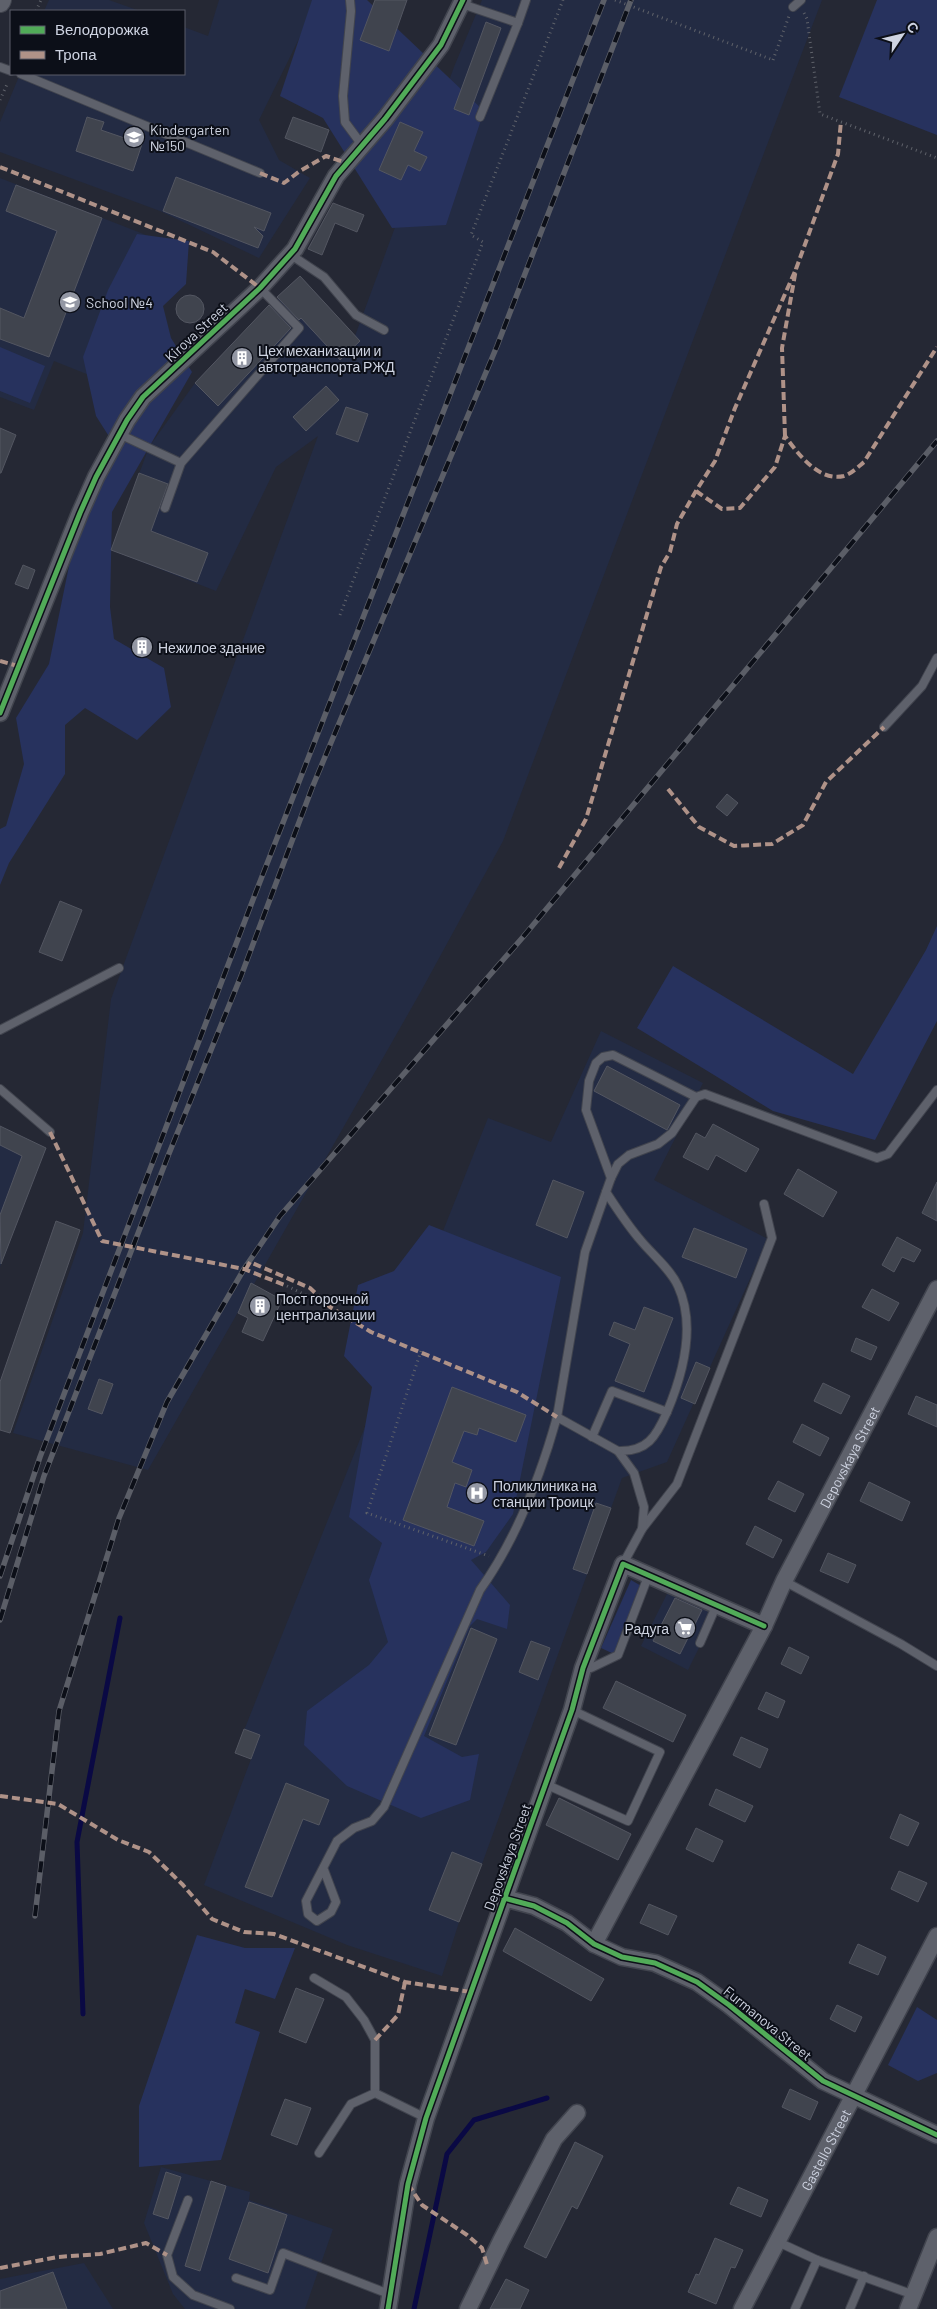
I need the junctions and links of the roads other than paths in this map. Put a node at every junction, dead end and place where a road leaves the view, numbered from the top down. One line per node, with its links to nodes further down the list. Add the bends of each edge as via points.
1 (350, 0): 9 (lane, via 343,96 345,122)
2 (526, 0): 6 (lane)
3 (801, 0): 5 (lane)
4 (462, 2): 6 (lane); 9 (street, Kirova Street, via 441,45)
5 (793, 7)
6 (518, 23): 8 (lane)
7 (23, 75): 10 (lane)
8 (480, 117)
9 (362, 145): 11 (street, Kirova Street, via 336,176)
10 (260, 173)
11 (291, 255): 12 (street, Kirova Street); 13 (lane, via 324,277 356,315)
12 (260, 288): 14 (street, Kirova Street, via 143,396); 15 (lane, via 299,328)
13 (384, 330)
14 (119, 434): 15 (lane); 18 (street, Kirova Street, via 80,513)
15 (181, 462): 16 (lane)
16 (165, 508)
17 (937, 658): 19 (lane, via 922,686)
18 (0, 714)
19 (884, 727)
20 (119, 968): 21 (lane)
21 (0, 1030)
22 (0, 1089): 25 (lane)
23 (937, 1090): 24 (lane, via 888,1154 877,1158 705,1094)
24 (696, 1097): 26 (lane, via 672,1133 658,1144 630,1155 618,1164); 26 (lane, via 613,1055 596,1063 589,1081 586,1110)
25 (50, 1132)
26 (611, 1178): 27 (lane)
27 (606, 1192): 30 (lane, via 631,1229 677,1284 687,1309 680,1379); 31 (lane, via 585,1252)
28 (764, 1204): 34 (lane, via 772,1238 677,1484)
29 (937, 1289): 37 (street, Depovskaya Street)
30 (667, 1412): 32 (lane, via 612,1391); 33 (lane, via 661,1426 645,1446 633,1452)
31 (557, 1417): 32 (lane); 45 (lane, via 546,1459 516,1530 501,1561 480,1590 384,1807 372,1821 354,1828 337,1841)
32 (592, 1437): 33 (lane)
33 (618, 1451): 34 (lane, via 634,1473 644,1506)
34 (642, 1529): 35 (lane)
35 (623, 1564): 36 (street); 42 (street, Depovskaya Street)
36 (649, 1574): 38 (street); 42 (lane, via 618,1655)
37 (784, 1581): 39 (street, Depovskaya Street); 41 (lane)
38 (717, 1604): 39 (street); 40 (lane)
39 (764, 1626): 48 (street, Depovskaya Street)
40 (700, 1643)
41 (937, 1666)
42 (583, 1668): 43 (street, Depovskaya Street)
43 (572, 1710): 44 (street, Depovskaya Street); 44 (lane, via 660,1752 628,1821)
44 (545, 1784): 46 (street, Depovskaya Street)
45 (324, 1870): 45 (lane, via 306,1901 308,1914 318,1920 331,1912 336,1902)
46 (504, 1898): 48 (street, Furmanova Street, via 534,1906 567,1923); 53 (street, Depovskaya Street)
47 (937, 1936): 51 (street, Gastello Street)
48 (594, 1944): 51 (street, Furmanova Street, via 622,1957 655,1963 697,1982 823,2081)
49 (314, 1978): 50 (lane, via 346,1997 375,2040)
50 (375, 2093): 53 (lane); 55 (lane, via 351,2104)
51 (853, 2097): 54 (street, Furmanova Street); 58 (street, Gastello Street)
52 (576, 2113): 65 (street, via 554,2139)
53 (426, 2118): 62 (street, Depovskaya Street, via 408,2184)
54 (936, 2138)
55 (319, 2153)
56 (188, 2200): 64 (lane, via 167,2255 173,2277 193,2294)
57 (937, 2237): 63 (street)
58 (778, 2242): 59 (lane); 66 (street, Gastello Street)
59 (817, 2260): 60 (lane); 67 (lane)
60 (864, 2276): 63 (lane); 68 (lane)
61 (236, 2278): 62 (lane, via 270,2290 283,2253)
62 (389, 2302)
63 (911, 2302)
64 (230, 2309)
65 (468, 2309)
66 (742, 2309)
67 (795, 2309)
68 (850, 2309)

